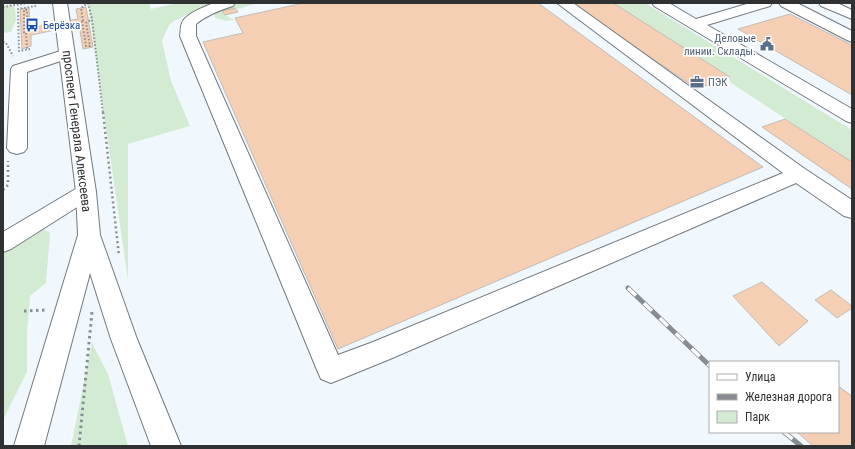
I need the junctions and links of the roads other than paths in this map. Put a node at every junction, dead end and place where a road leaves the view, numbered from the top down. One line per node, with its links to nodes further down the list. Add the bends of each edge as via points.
1 (60, 3): 11 (main road, проспект Генерала Алексеева)
2 (228, 3): 14 (main road, via 197,15 189,23 188,36 331,370)
3 (564, 3): 14 (main road)
4 (659, 3): 9 (main road)
5 (765, 3): 9 (main road)
6 (786, 3): 10 (main road)
7 (826, 3): 8 (main road)
8 (852, 16)
9 (694, 24): 12 (main road)
10 (852, 37)
11 (68, 54): 13 (main road, via 19,69); 15 (main road, проспект Генерала Алексеева)
12 (852, 117)
13 (16, 148)
14 (798, 174): 16 (main road)
15 (86, 192): 17 (main road, проспект Генерала Алексеева); 18 (main road)
16 (852, 210)
17 (89, 235): 19 (main road, проспект Генерала Алексеева); 20 (main road, проспект Генерала Алексеева, via 124,339)
18 (3, 242)
19 (29, 446)
20 (166, 446)

